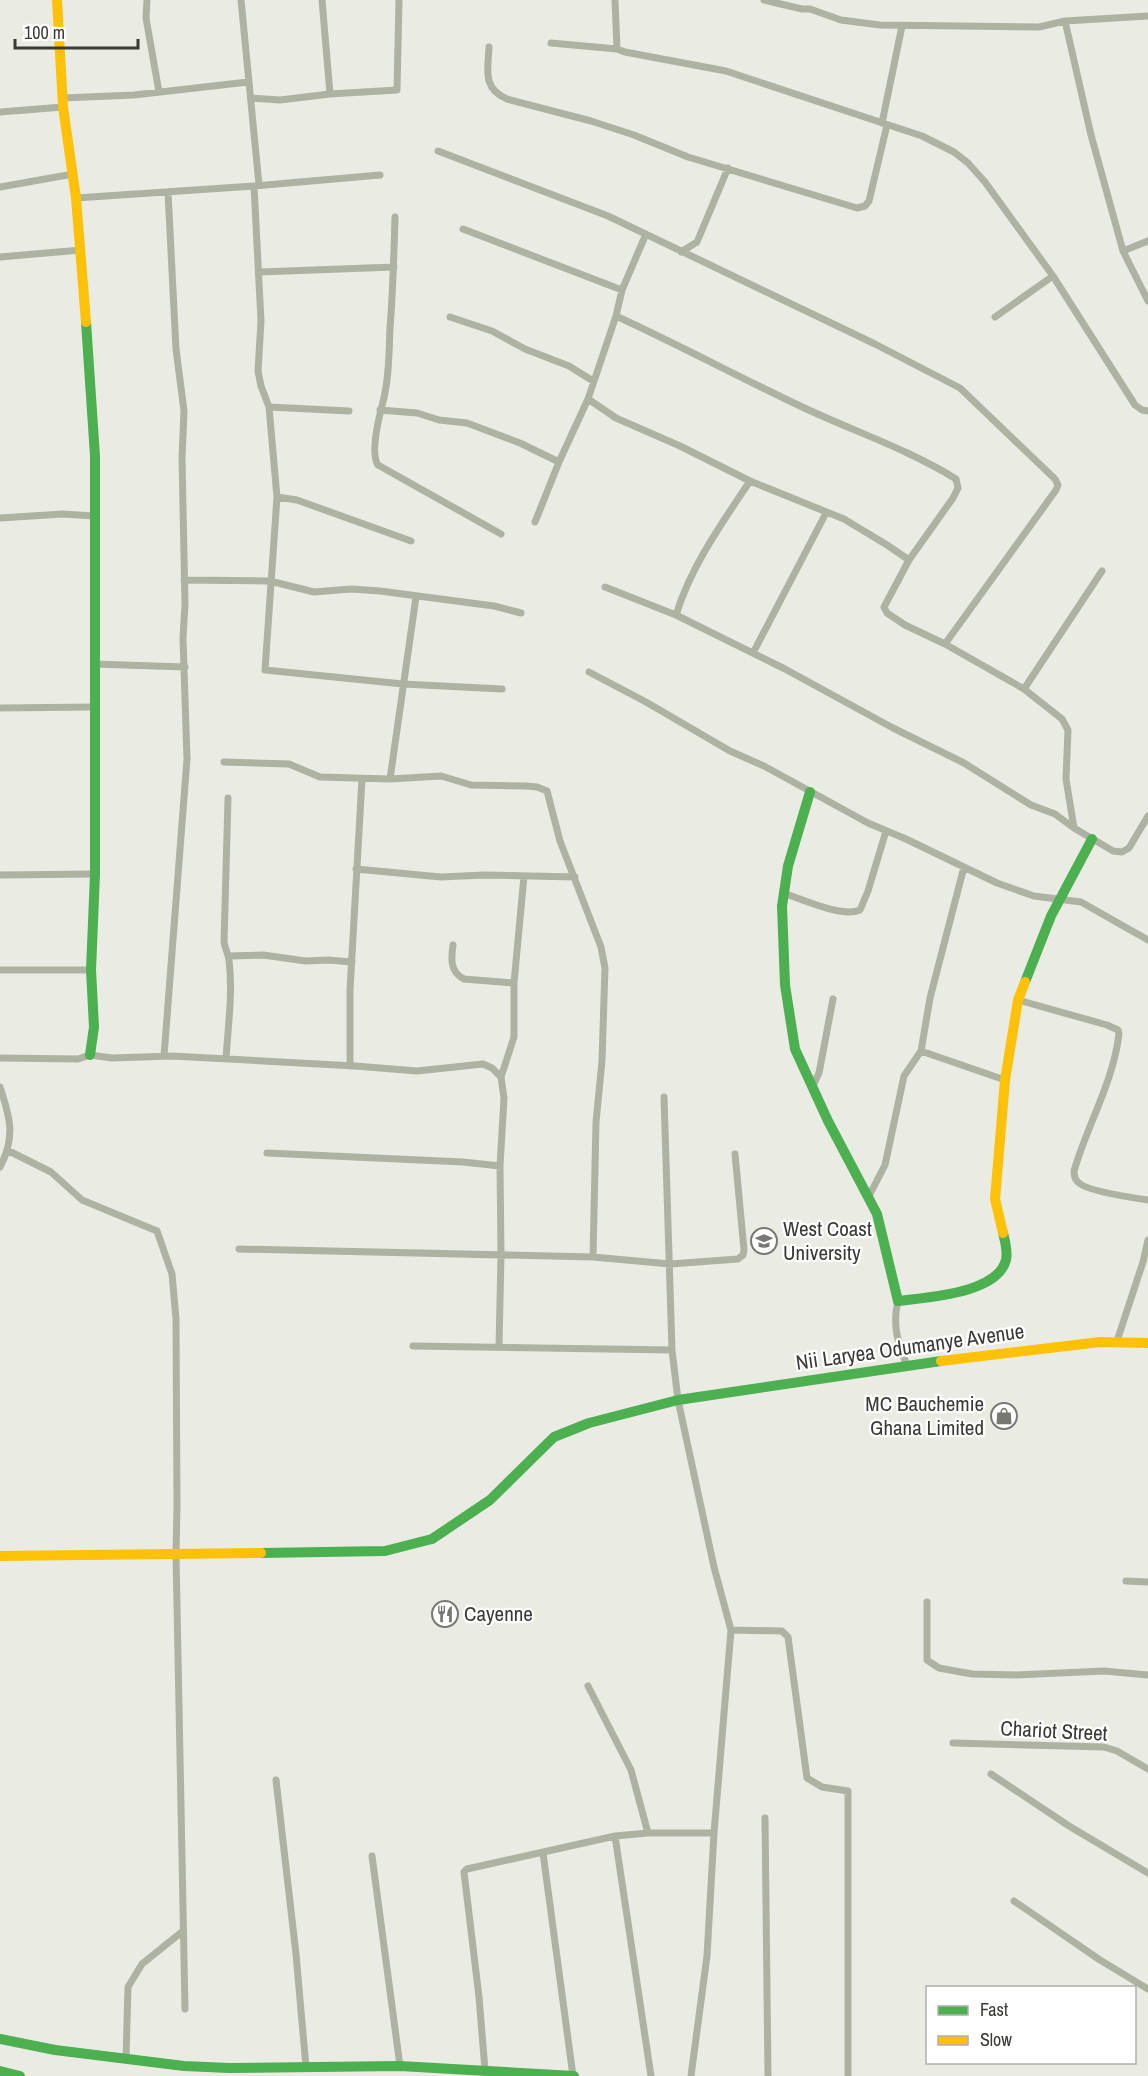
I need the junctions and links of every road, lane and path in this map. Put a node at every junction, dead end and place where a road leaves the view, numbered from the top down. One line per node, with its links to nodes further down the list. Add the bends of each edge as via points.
1 (57, 0): 20 (street)
2 (147, 0): 17 (street, via 146,18)
3 (241, 0): 16 (street)
4 (322, 0): 18 (street)
5 (399, 0): 18 (street, via 397,90)
6 (615, 0): 15 (street)
7 (764, 0): 9 (street)
8 (797, 0): 9 (street)
9 (802, 9): 12 (street, via 841,20)
10 (1148, 16): 11 (street)
11 (1065, 21): 12 (street, via 1039,27); 36 (street)
12 (902, 26): 22 (street)
13 (551, 43): 15 (street)
14 (489, 47): 24 (street, via 491,88 507,99 591,121)
15 (617, 49): 22 (street, via 726,71)
16 (248, 82): 17 (street); 19 (street)
17 (159, 92): 20 (street)
18 (330, 94): 19 (street, via 279,100)
19 (250, 98): 27 (street)
20 (63, 102): 21 (street); 25 (street)
21 (0, 112)
22 (885, 124): 24 (street, via 865,206 857,208); 41 (street, via 922,136 968,163)
23 (438, 151): 33 (street)
24 (728, 168): 37 (street, via 697,242)
25 (73, 174): 28 (street); 30 (street)
26 (380, 175): 27 (street)
27 (257, 185): 29 (street); 40 (street)
28 (0, 187)
29 (168, 192): 30 (street); 64 (street, via 183,411)
30 (76, 198): 35 (street)
31 (395, 217): 39 (street)
32 (463, 229): 42 (street)
33 (646, 234): 37 (street); 42 (street)
34 (1148, 242): 36 (street)
35 (81, 250): 38 (street); 57 (street, via 94,439)
36 (1123, 251): 43 (street)
37 (681, 252): 70 (street, via 960,388 1055,479 1056,490)
38 (0, 257)
39 (394, 267): 40 (street); 50 (street, via 387,385)
40 (260, 272): 49 (street, via 258,371)
41 (1053, 276): 46 (street); 52 (street, via 1135,405)
42 (622, 290): 44 (street)
43 (1148, 301)
44 (616, 316): 47 (street); 62 (street, via 956,479 958,488 953,498)
45 (450, 317): 47 (street, via 492,331)
46 (995, 317)
47 (593, 381): 48 (street)
48 (588, 399): 53 (street); 54 (street, via 616,418)
49 (269, 407): 51 (street); 55 (street)
50 (380, 410): 53 (street, via 467,423); 60 (street, via 374,453 378,465)
51 (349, 411)
52 (1148, 411)
53 (559, 462): 59 (street)
54 (750, 481): 56 (street); 69 (street, via 719,526)
55 (277, 497): 61 (street, via 297,500); 65 (street)
56 (826, 513): 62 (street, via 863,530); 71 (street)
57 (94, 516): 58 (street); 72 (street)
58 (0, 518)
59 (535, 522)
60 (501, 534)
61 (411, 541)
62 (909, 560): 70 (street, via 884,607 887,614)
63 (1102, 571): 76 (street)
64 (184, 580): 65 (street); 73 (street)
65 (270, 581): 67 (street, via 314,592 366,590); 75 (street, via 265,670)
66 (605, 587): 69 (street)
67 (416, 597): 68 (street); 75 (street)
68 (521, 613)
69 (676, 615): 71 (street)
70 (945, 644): 76 (street)
71 (753, 653): 86 (street, via 964,763)
72 (94, 664): 73 (street); 78 (street)
73 (185, 668): 108 (street, via 187,759)
74 (589, 672): 83 (street)
75 (403, 684): 77 (street); 82 (street)
76 (1024, 688): 86 (street, via 1066,724 1066,779)
77 (502, 689)
78 (94, 707): 79 (street); 91 (street)
79 (0, 708)
80 (224, 762): 81 (street, via 289,764 320,777)
81 (362, 779): 82 (street); 90 (street)
82 (390, 779): 94 (street, via 441,776 471,785 526,786 547,791 560,841)
83 (810, 792): 87 (street); 95 (street)
84 (228, 798): 99 (street, via 224,942)
85 (1148, 816): 88 (street, via 1129,848 1122,852)
86 (1074, 828): 88 (street)
87 (886, 831): 89 (street); 95 (street, via 860,910 838,911)
88 (1092, 839): 96 (street)
89 (964, 867): 96 (street, via 997,884); 106 (street, via 930,998)
90 (356, 869): 93 (street, via 441,878); 100 (street)
91 (94, 874): 92 (street); 102 (street)
92 (0, 875)
93 (524, 876): 94 (street); 103 (street)
94 (575, 877): 127 (street, via 605,968)
95 (783, 893): 115 (street, via 785,985 795,1049)
96 (1059, 899): 97 (street, via 1082,902); 105 (street)
97 (1148, 940)
98 (453, 945): 103 (street, via 452,963 457,975)
99 (229, 956): 100 (street); 110 (street)
100 (352, 962): 111 (street)
101 (0, 970): 102 (street)
102 (91, 970): 107 (street, via 94,1028)
103 (514, 983): 112 (street, via 514,1037)
104 (833, 999): 115 (street, via 819,1072)
105 (1018, 1000): 113 (street); 123 (street, via 1118,1030 1113,1069 1089,1126 1074,1178 1080,1185)
106 (921, 1052): 113 (street); 122 (street, via 904,1076 885,1165)
107 (90, 1055): 108 (street, via 112,1059); 109 (street, via 78,1059)
108 (164, 1056): 110 (street)
109 (0, 1058)
110 (226, 1059): 111 (street)
111 (350, 1066): 112 (street, via 417,1071 483,1064)
112 (501, 1077): 120 (street, via 504,1098)
113 (1005, 1080): 129 (street, via 994,1199 1006,1260 988,1282 976,1287)
114 (0, 1087): 117 (street, via 10,1117)
115 (812, 1088): 122 (street)
116 (664, 1097): 128 (street)
117 (9, 1151): 121 (street); 137 (street, via 51,1172 82,1200 157,1231 172,1274 176,1319)
118 (267, 1153): 120 (street)
119 (735, 1154): 128 (street, via 743,1255 738,1259)
120 (500, 1166): 126 (street)
121 (0, 1167)
122 (869, 1196): 129 (street, via 878,1214)
123 (1148, 1201)
124 (1148, 1240): 130 (street)
125 (239, 1249): 126 (street)
126 (501, 1255): 127 (street); 133 (street)
127 (593, 1257): 128 (street)
128 (670, 1264): 134 (street)
129 (898, 1301): 135 (street, via 896,1329)
130 (1117, 1341): 131 (street, Nii Laryea Odumanye Avenue); 135 (street, Nii Laryea Odumanye Avenue)
131 (1148, 1343)
132 (413, 1346): 133 (street)
133 (499, 1347): 134 (street)
134 (672, 1350): 136 (street)
135 (907, 1365): 136 (street, Nii Laryea Odumanye Avenue)
136 (678, 1400): 137 (street, Nii Laryea Odumanye Avenue, via 589,1423 554,1437 490,1500 432,1539 385,1551); 142 (street)
137 (176, 1555): 138 (street, Nii Laryea Odumanye Avenue); 157 (street)
138 (0, 1556)
139 (1126, 1581): 140 (street)
140 (1148, 1582)
141 (927, 1602): 143 (street, via 927,1660 939,1668 997,1674 1104,1671)
142 (731, 1630): 151 (street); 173 (street, via 782,1631 788,1638 807,1778 822,1787 848,1791)
143 (1148, 1675)
144 (588, 1686): 150 (street, via 631,1770)
145 (953, 1743): 146 (street, Chariot Street, via 1104,1747)
146 (1148, 1768)
147 (991, 1774): 155 (street)
148 (276, 1780): 163 (street)
149 (765, 1818): 172 (street)
150 (648, 1833): 151 (street); 152 (street)
151 (714, 1833): 171 (street, via 706,1956)
152 (615, 1836): 153 (street); 170 (street)
153 (543, 1853): 164 (street, via 464,1872); 169 (street)
154 (372, 1856): 162 (street)
155 (1148, 1873)
156 (1014, 1901): 158 (street)
157 (183, 1930): 159 (street); 161 (street, via 142,1964 128,1988)
158 (1148, 1989)
159 (185, 2009)
160 (0, 2039): 161 (street)
161 (126, 2059): 163 (street, via 184,2066)
162 (400, 2066): 163 (street); 164 (street)
163 (306, 2067)
164 (485, 2070): 166 (street)
165 (0, 2072): 168 (street)
166 (523, 2074): 167 (street)
167 (550, 2075): 169 (street)
168 (20, 2076)
169 (574, 2076)
170 (651, 2076)
171 (691, 2076)
172 (768, 2076)
173 (848, 2076)

